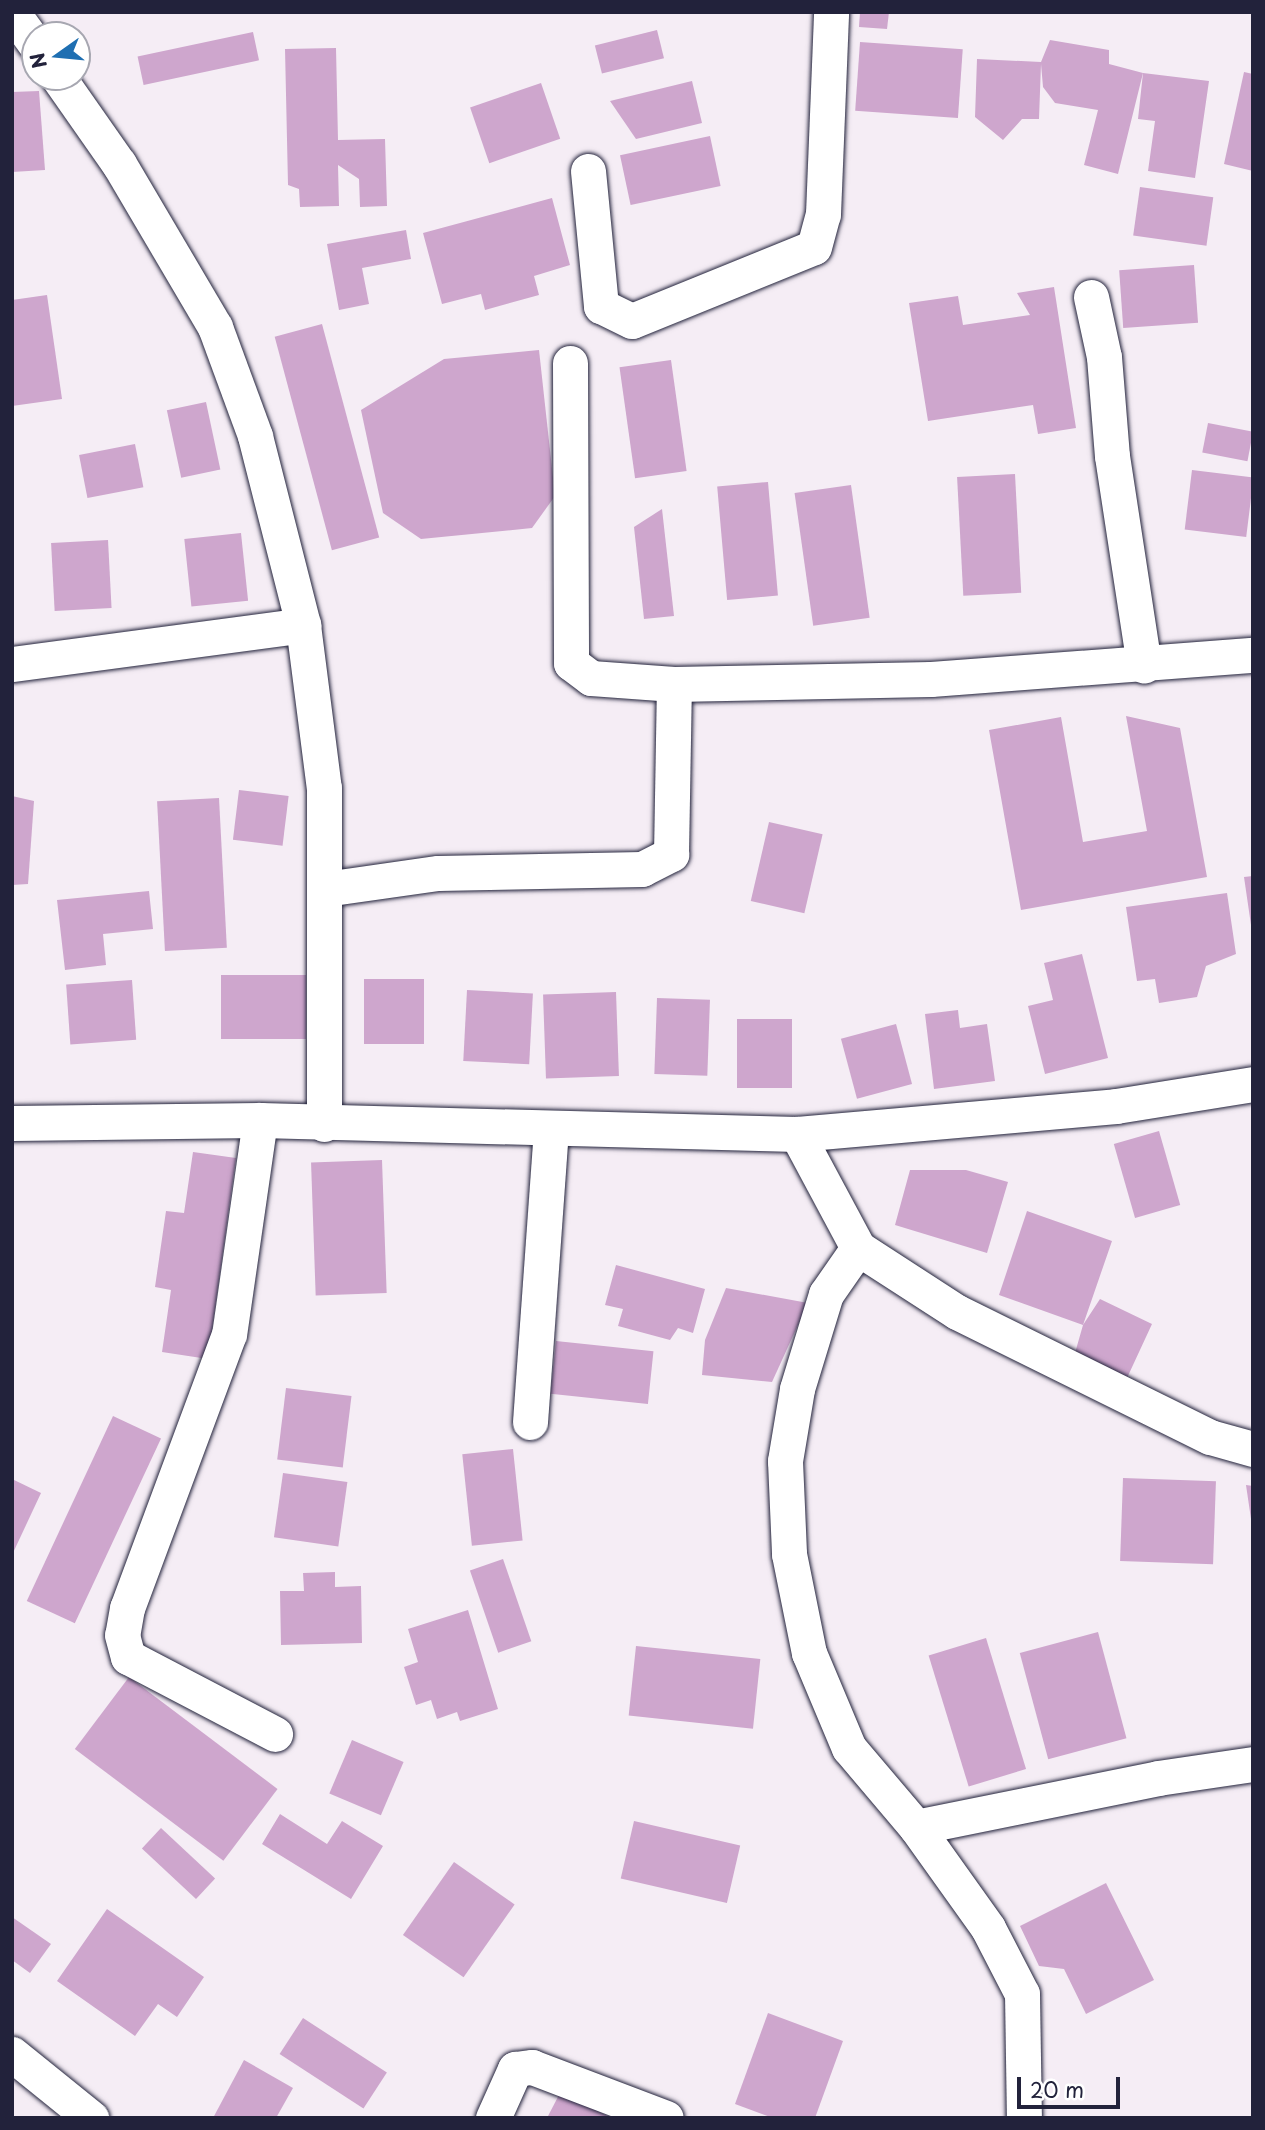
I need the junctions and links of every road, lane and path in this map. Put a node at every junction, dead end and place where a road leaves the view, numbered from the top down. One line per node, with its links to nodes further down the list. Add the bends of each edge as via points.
1 (831, 12): 3 (street, via 823,214 814,247 632,321 601,306)
2 (68, 91): 6 (street, via 119,164 215,327 255,436)
3 (588, 171)
4 (1091, 297): 9 (street, via 1104,357 1112,456)
5 (570, 363): 10 (street, via 571,663 591,678)
6 (303, 625): 8 (street); 11 (street, via 324,788)
7 (1253, 655): 9 (street)
8 (12, 664)
9 (1144, 666): 10 (street, via 931,679)
10 (674, 684): 11 (street, via 671,854 642,869 438,873)
11 (325, 889): 15 (street)
12 (1253, 1084): 17 (street, via 1115,1106)
13 (260, 1119): 14 (street); 15 (street); 21 (street, via 229,1334 127,1608 122,1635 128,1657)
14 (12, 1124)
15 (324, 1124): 16 (street)
16 (551, 1129): 17 (street); 19 (street)
17 (797, 1134): 18 (street)
18 (858, 1248): 20 (street, via 957,1312 1209,1437); 23 (street, via 826,1294 797,1389 785,1461 789,1555 809,1653 849,1748)
19 (530, 1422)
20 (1253, 1449)
21 (275, 1734)
22 (1253, 1764): 23 (street, via 1158,1778)
23 (916, 1827): 28 (street, via 988,1928 1021,1994)
24 (12, 2054): 25 (street)
25 (90, 2118)
26 (493, 2118): 27 (street, via 515,2069 532,2067)
27 (666, 2118)
28 (1024, 2118)

